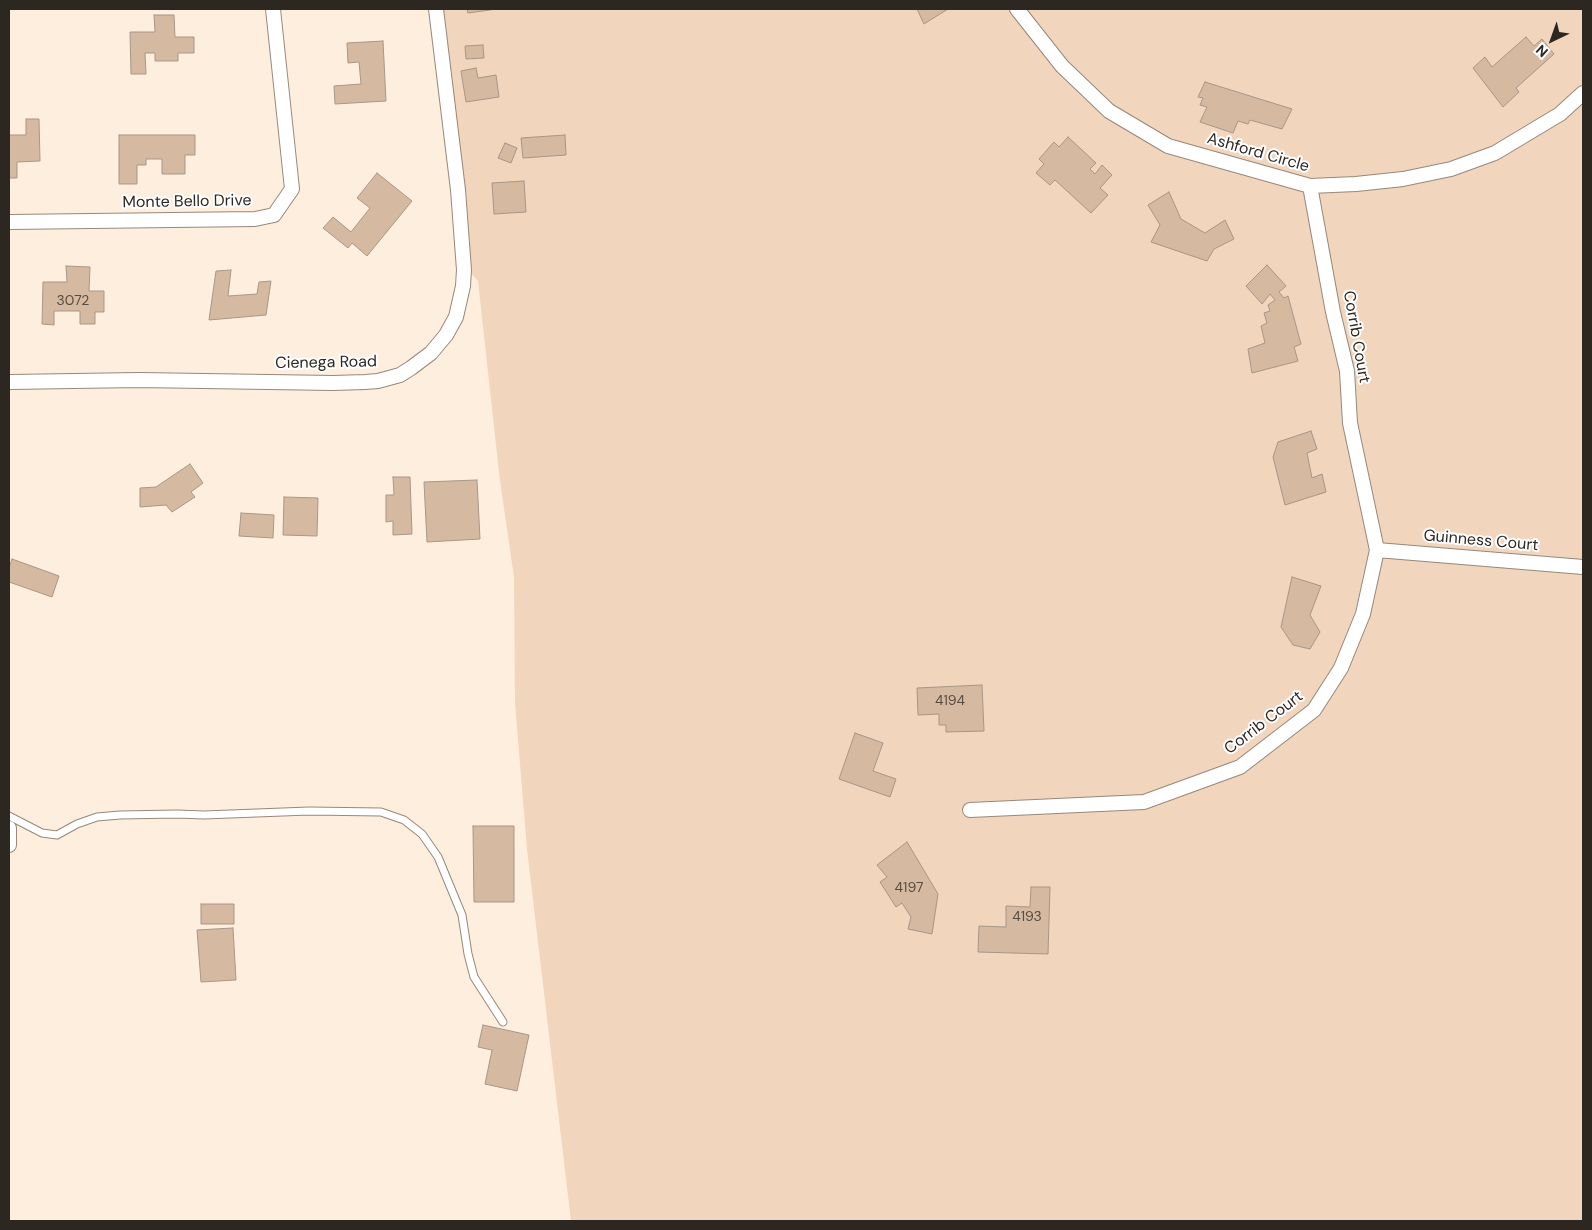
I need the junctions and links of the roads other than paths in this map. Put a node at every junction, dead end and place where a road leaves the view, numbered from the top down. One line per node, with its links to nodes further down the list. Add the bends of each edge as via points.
1 (273, 9): 6 (street, Monte Bello Drive, via 292,189 274,215 255,219)
2 (436, 9): 7 (street, Cienega Road, via 458,190 464,270 456,317 446,336 431,353 400,375 365,382)
3 (1016, 9): 5 (street, Ashford Circle, via 1062,66 1109,111 1168,146)
4 (1583, 93): 5 (street, Ashford Circle, via 1560,114 1495,153 1451,169 1384,181)
5 (1310, 186): 8 (street, Corrib Court, via 1347,371 1350,423)
6 (9, 222)
7 (9, 382)
8 (1377, 550): 9 (street, Guinness Court); 10 (street, Corrib Court, via 1362,614 1341,668 1314,710 1240,767 1144,802)
9 (1583, 567)
10 (970, 810)
11 (9, 816): 14 (lane, via 42,833 57,835 97,816 120,815 381,812 404,820 422,834 438,857 462,915 474,976)
12 (9, 828): 13 (street)
13 (9, 845)
14 (503, 1022)

